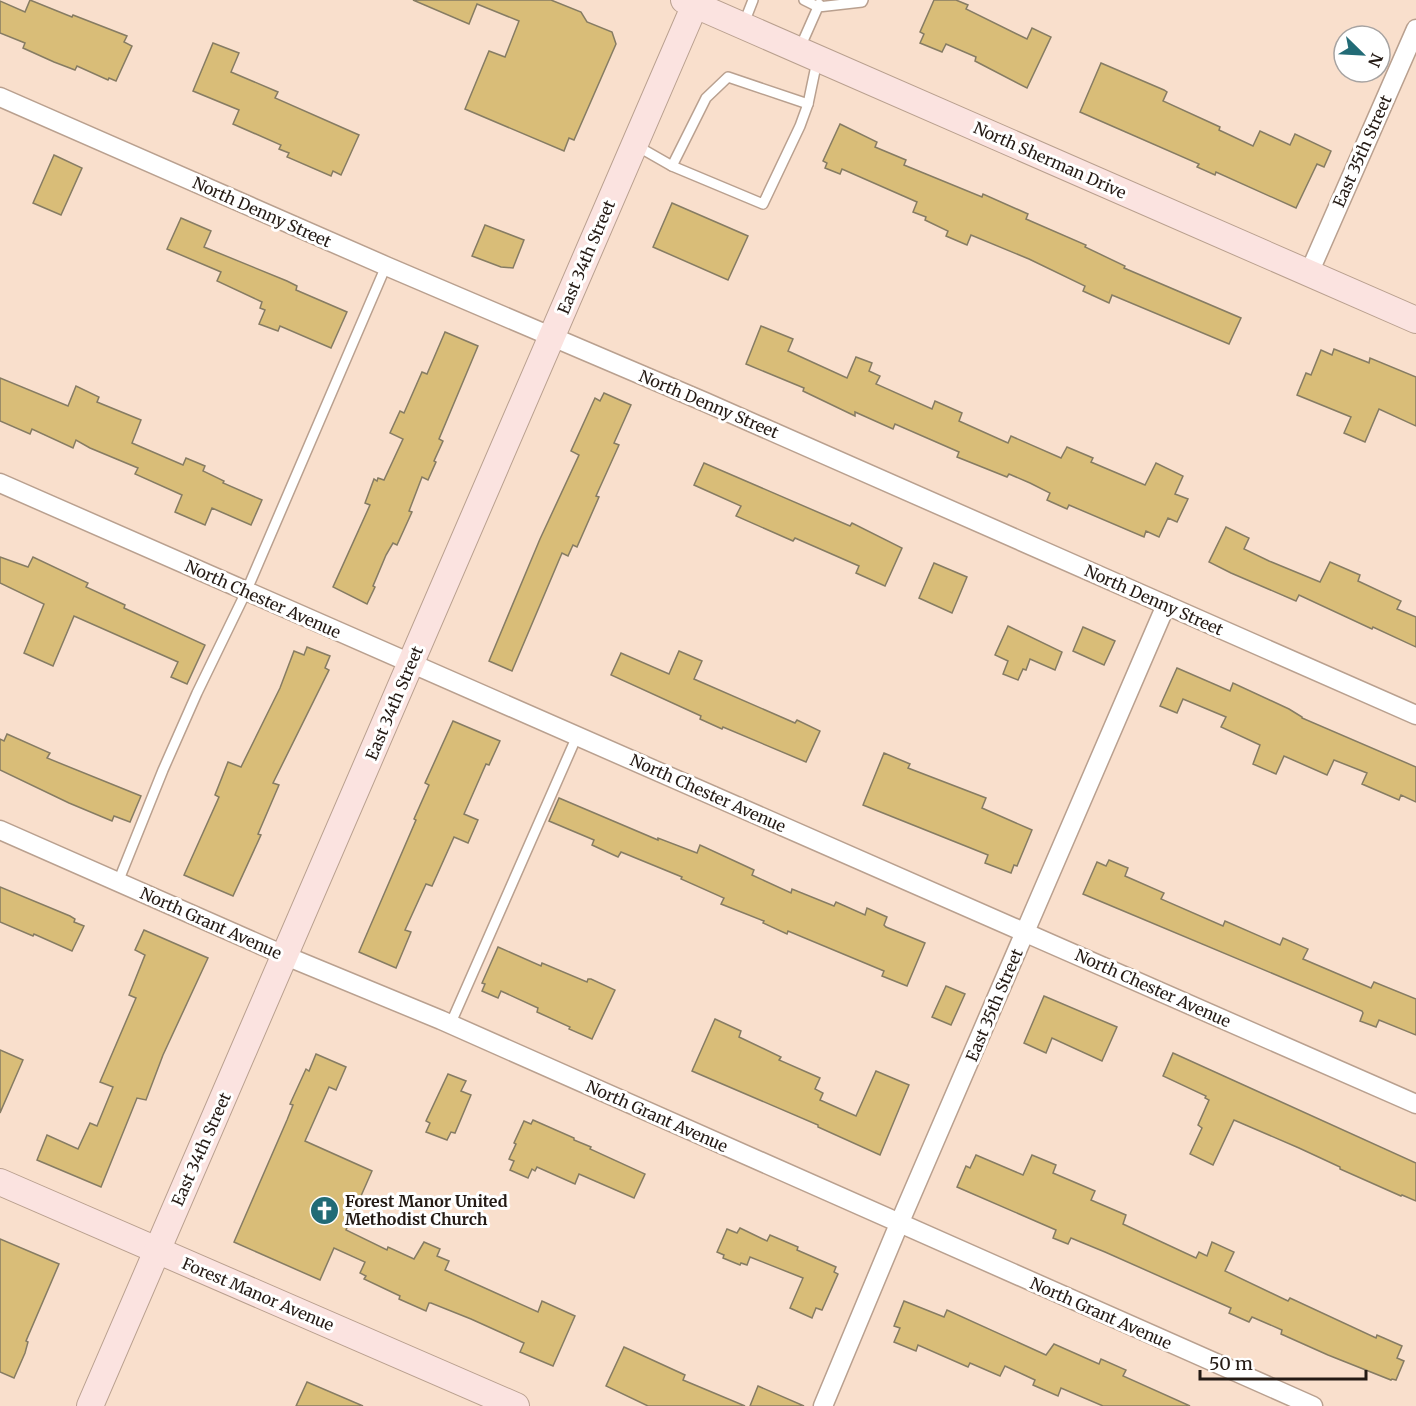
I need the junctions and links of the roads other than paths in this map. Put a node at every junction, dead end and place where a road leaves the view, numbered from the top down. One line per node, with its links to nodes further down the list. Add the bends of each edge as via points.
1 (753, 0): 6 (lane)
2 (804, 0): 5 (lane)
3 (863, 0): 5 (lane)
4 (692, 2): 6 (main road, North Sherman Drive); 11 (main road, East 34th Street)
5 (820, 3): 8 (lane)
6 (743, 26): 8 (main road, North Sherman Drive)
7 (1416, 29): 14 (street, East 35th Street)
8 (808, 54): 10 (lane); 14 (main road, North Sherman Drive)
9 (0, 97): 13 (street, North Denny Street)
10 (808, 104): 12 (lane, via 728,76 706,98); 12 (lane, via 763,204)
11 (634, 145): 12 (lane); 16 (main road, East 34th Street)
12 (672, 166)
13 (386, 266): 16 (street, North Denny Street); 18 (lane)
14 (1309, 273): 15 (main road, North Sherman Drive)
15 (1416, 320)
16 (552, 337): 19 (street, North Denny Street); 20 (main road, East 34th Street)
17 (0, 483): 18 (street, North Chester Avenue)
18 (246, 592): 20 (street, North Chester Avenue); 24 (lane, via 197,693)
19 (1166, 605): 21 (street, North Denny Street); 25 (street, East 35th Street)
20 (412, 664): 22 (street, North Chester Avenue); 26 (main road, East 34th Street)
21 (1416, 715)
22 (577, 736): 25 (street, North Chester Avenue); 27 (lane)
23 (0, 830): 24 (street, North Grant Avenue)
24 (118, 882): 26 (street, North Grant Avenue)
25 (1026, 932): 28 (street, North Chester Avenue); 30 (street, East 35th Street)
26 (286, 956): 27 (street, North Grant Avenue); 31 (main road, East 34th Street)
27 (450, 1025): 30 (street, North Grant Avenue)
28 (1416, 1104)
29 (0, 1182): 31 (main road, Forest Manor Avenue)
30 (899, 1224): 34 (street, East 35th Street); 35 (street, North Grant Avenue)
31 (156, 1250): 32 (main road, East 34th Street); 33 (main road, Forest Manor Avenue)
32 (90, 1406)
33 (516, 1406)
34 (823, 1406)
35 (1313, 1406)

